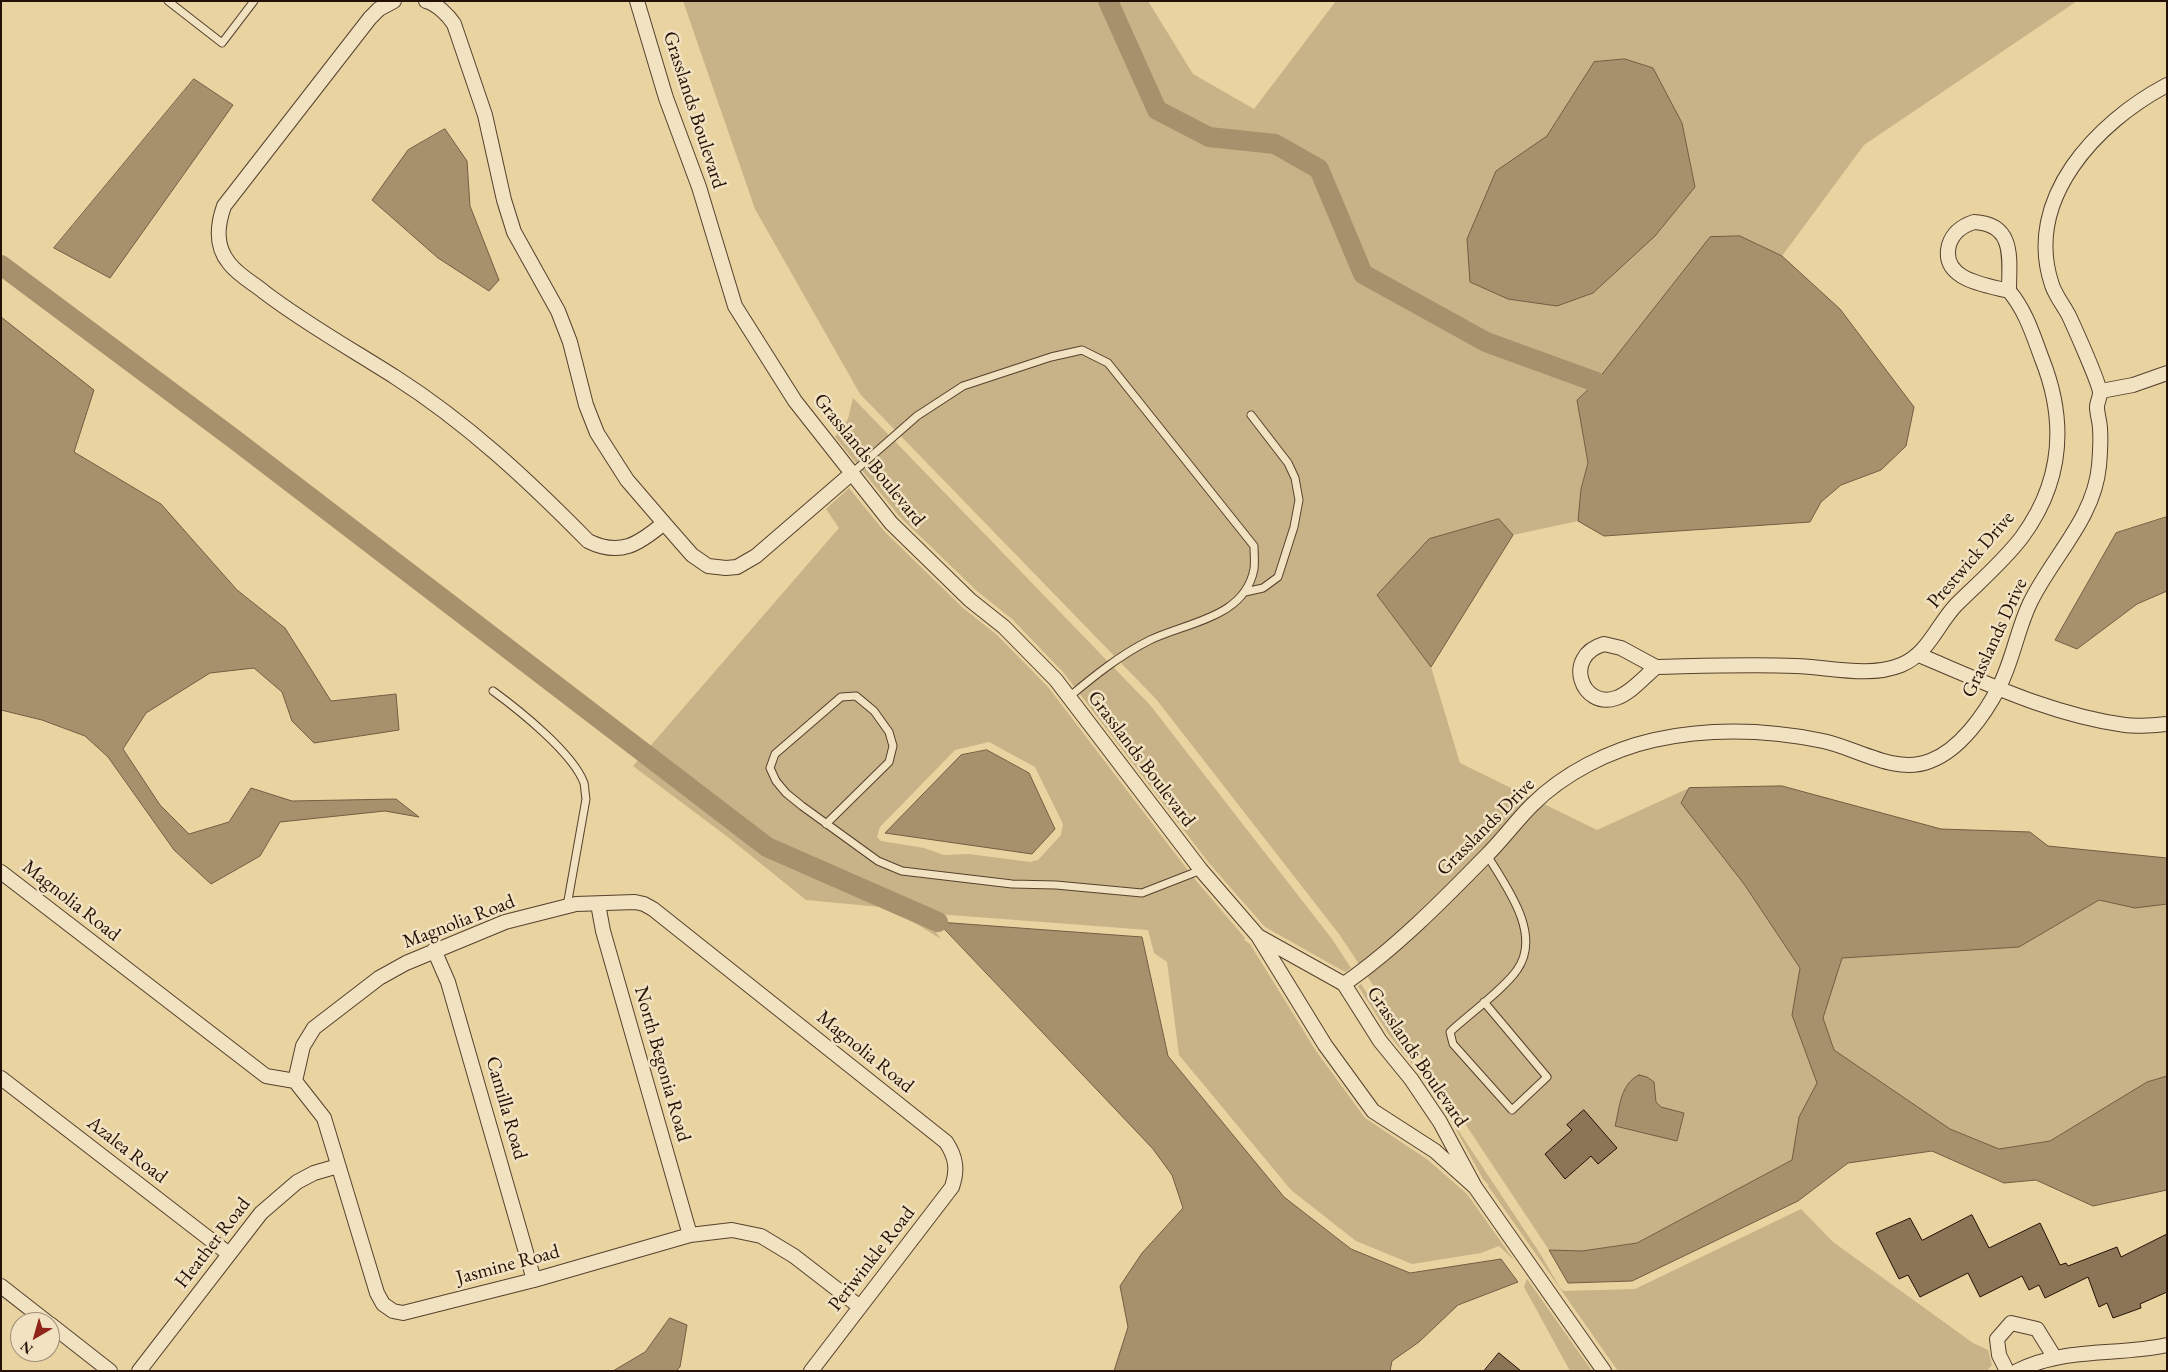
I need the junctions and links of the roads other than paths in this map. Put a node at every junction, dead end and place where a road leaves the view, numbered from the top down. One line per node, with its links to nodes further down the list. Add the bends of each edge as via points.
1 (168, 1): 2 (lane, via 222,43)
2 (254, 1)
3 (394, 1): 12 (street, via 370,18 224,206 218,231 222,251 237,272 300,319 442,409 495,451 588,541 619,549 648,536)
4 (426, 1): 12 (street, via 450,17 454,24 485,115 514,232 558,311 597,433 627,480)
5 (637, 1): 11 (street, Grasslands Boulevard, via 735,306 795,401)
6 (2167, 85): 9 (street, Grasslands Drive, via 2140,99 2102,129 2073,163 2054,202 2045,243 2052,286 2069,315)
7 (2009, 291): 7 (street, via 2009,251 2001,233 1994,226 1974,222 1956,231 1951,239 1949,258 1959,275); 14 (street, Prestwick Drive, via 2022,307 2056,400 2056,459 2044,499 2021,538 1950,612)
8 (2167, 373): 9 (street)
9 (2101, 390): 16 (street, Grasslands Drive, via 2097,407 2101,433 2099,470 2090,505 2031,601)
10 (1251, 415): 13 (lane, via 1288,462 1299,500 1278,577 1263,588)
11 (851, 474): 12 (street, via 756,556 737,567 708,566 692,555); 13 (lane, via 917,416 963,386 1082,350 1108,363 1254,546 1254,568); 18 (street, Grasslands Boulevard, via 891,524 970,600 1004,627)
12 (664, 522)
13 (1245, 592): 18 (lane, via 1222,612 1149,640 1098,673)
14 (1919, 655): 15 (street, Prestwick Drive, via 1900,665 1866,671 1794,666); 16 (street)
15 (1656, 666): 15 (street, Prestwick Drive, via 1622,648 1604,644 1588,651 1580,667 1580,677 1583,686 1597,698 1616,698)
16 (1998, 688): 19 (street, via 2073,716 2127,725); 21 (street, Grasslands Drive, via 1964,739 1929,762 1897,765 1826,742 1753,732 1684,734 1619,750 1578,770 1534,803)
17 (493, 691): 25 (lane, via 554,743 584,783 586,799)
18 (1069, 697): 22 (street, Grasslands Boulevard)
19 (2167, 724)
20 (826, 824): 20 (lane, via 786,793 770,768 775,754 841,697 856,696 874,711 890,732 893,746 889,762); 22 (lane, via 878,861 902,871 1012,884 1142,893)
21 (1487, 855): 28 (street, Grasslands Drive, via 1398,940); 29 (lane, via 1515,903 1524,927 1526,947 1518,969)
22 (1201, 870): 26 (street, Grasslands Boulevard)
23 (1, 872): 31 (street, Magnolia Road, via 266,1076)
24 (598, 904): 25 (street, Magnolia Road); 33 (street, Magnolia Road, via 635,902 653,909 946,1142 953,1152); 35 (street, North Begonia Road)
25 (567, 906): 27 (street, Magnolia Road, via 505,922)
26 (1258, 936): 28 (street, Grasslands Boulevard); 34 (street, Grasslands Boulevard, via 1325,1045 1374,1111 1435,1151)
27 (434, 950): 31 (street, Magnolia Road, via 379,978 314,1028 303,1046); 37 (street, Camilla Road, via 448,982)
28 (1344, 984): 34 (street, Grasslands Boulevard, via 1380,1041 1411,1078 1440,1122)
29 (1484, 1002): 29 (lane, via 1450,1032 1451,1038 1512,1110 1548,1077)
30 (1, 1078): 36 (street, Azalea Road)
31 (295, 1081): 32 (street, Jasmine Road, via 324,1118)
32 (338, 1166): 36 (street, Heather Road, via 314,1173 278,1196 260,1212); 37 (street, Jasmine Road, via 377,1293 383,1304 393,1311 403,1313)
33 (956, 1168): 39 (street, Periwinkle Road, via 952,1187)
34 (1475, 1186): 47 (street, Grasslands Boulevard)
35 (690, 1235): 37 (street, Jasmine Road); 39 (street, Jasmine Road, via 732,1230 761,1236 794,1256)
36 (229, 1254): 45 (street, Heather Road)
37 (534, 1280)
38 (1, 1286): 40 (street)
39 (860, 1308): 46 (street, Periwinkle Road)
40 (35, 1312)
41 (60, 1332): 44 (street)
42 (2167, 1345): 43 (street)
43 (2055, 1358): 48 (street, via 2037,1329 2011,1324 1997,1338 1999,1355); 49 (street)
44 (110, 1371)
45 (139, 1371)
46 (812, 1371)
47 (1604, 1371)
48 (2007, 1371)
49 (2017, 1371)

